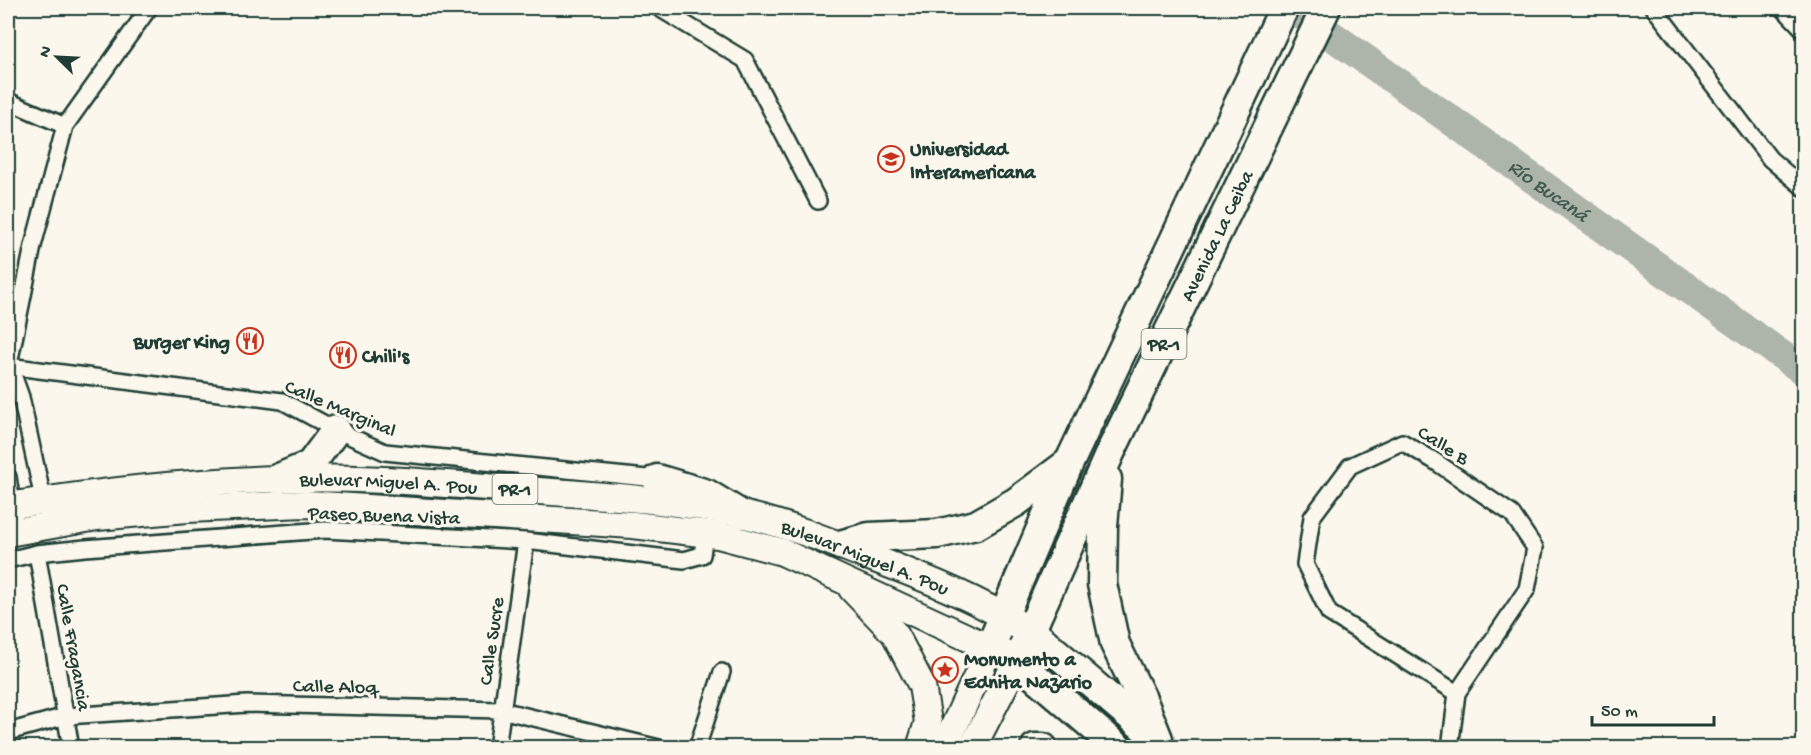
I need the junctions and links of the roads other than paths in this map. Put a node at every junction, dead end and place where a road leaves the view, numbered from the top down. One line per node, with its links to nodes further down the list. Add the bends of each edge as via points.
1 (149, 8): 9 (street)
2 (658, 8): 11 (street, via 745,60)
3 (1284, 8): 15 (highway, Avenida La Ceiba / PR-1)
4 (1326, 8): 14 (highway, Avenida La Ceiba / PR-1)
5 (1654, 8): 10 (street, via 1770,159)
6 (1784, 8): 7 (street)
7 (1803, 30)
8 (8, 101): 9 (street)
9 (65, 126): 12 (street, via 33,246)
10 (1803, 188)
11 (818, 201)
12 (8, 367): 13 (street, Calle Marginal, via 282,401); 19 (street, via 21,397)
13 (336, 430): 17 (highway, via 310,465); 18 (street, Calle Marginal, via 385,452)
14 (1110, 453): 31 (highway, Avenida La Ceiba / PR-1); 39 (highway, via 1102,584 1115,644)
15 (1069, 463): 26 (highway, via 1016,502 976,525 938,534 869,537); 30 (highway, Avenida La Ceiba / PR-1)
16 (8, 477): 20 (street)
17 (277, 479): 19 (main road, Bulevar Miguel A. Pou / PR-1, via 174,485); 21 (main road, Bulevar Miguel A. Pou / PR-1, via 398,480 636,499)
18 (657, 479): 21 (highway, via 707,494)
19 (44, 500): 20 (main road, Bulevar Miguel A. Pou / PR-1); 22 (street)
20 (10, 506): 23 (street)
21 (740, 514): 26 (main road, Bulevar Miguel A. Pou / PR-1, via 796,528)
22 (48, 526): 23 (main road, Bulevar Miguel A. Pou / PR-1); 24 (main road, Bulevar Miguel A. Pou / PR-1, via 97,517 188,509 305,504 623,524)
23 (12, 533)
24 (705, 534): 25 (street, Paseo Buena Vista, via 702,555 684,560); 29 (main road, Bulevar Miguel A. Pou / PR-1, via 782,552)
25 (526, 542): 27 (street, Paseo Buena Vista, via 325,530); 36 (street, Calle Sucre)
26 (840, 545): 30 (main road, Bulevar Miguel A. Pou / PR-1, via 930,580)
27 (37, 553): 28 (street, Paseo Buena Vista); 37 (street, Calle Fragancia)
28 (8, 560)
29 (841, 578): 32 (main road, Bulevar Miguel A. Pou / PR-1); 44 (main road, via 895,634 922,686 928,722)
30 (1003, 616): 31 (highway, PR-1); 32 (highway, Avenida La Ceiba / PR-1)
31 (1031, 632): 33 (highway, Avenida La Ceiba / PR-1); 39 (highway)
32 (990, 648): 33 (highway, PR-1); 45 (main road)
33 (1017, 661): 46 (main road); 49 (highway)
34 (722, 672): 43 (street)
35 (1456, 693): 35 (street, Calle B, via 1527,589 1535,548 1512,514 1402,442 1350,466 1312,517 1305,564 1329,613); 50 (street, Calle B)
36 (501, 710): 37 (street, Calle Aloq, via 246,704); 41 (street, Calle Sucre); 42 (street, Calle Aloq)
37 (66, 716): 38 (street, Calle Aloq); 40 (street, Calle Fragancia)
38 (8, 732)
39 (1163, 743)
40 (71, 747)
41 (497, 747)
42 (659, 747)
43 (697, 747)
44 (920, 747)
45 (944, 747)
46 (972, 747)
47 (1035, 747): 48 (highway)
48 (1043, 747)
49 (1118, 747)
50 (1450, 747)

